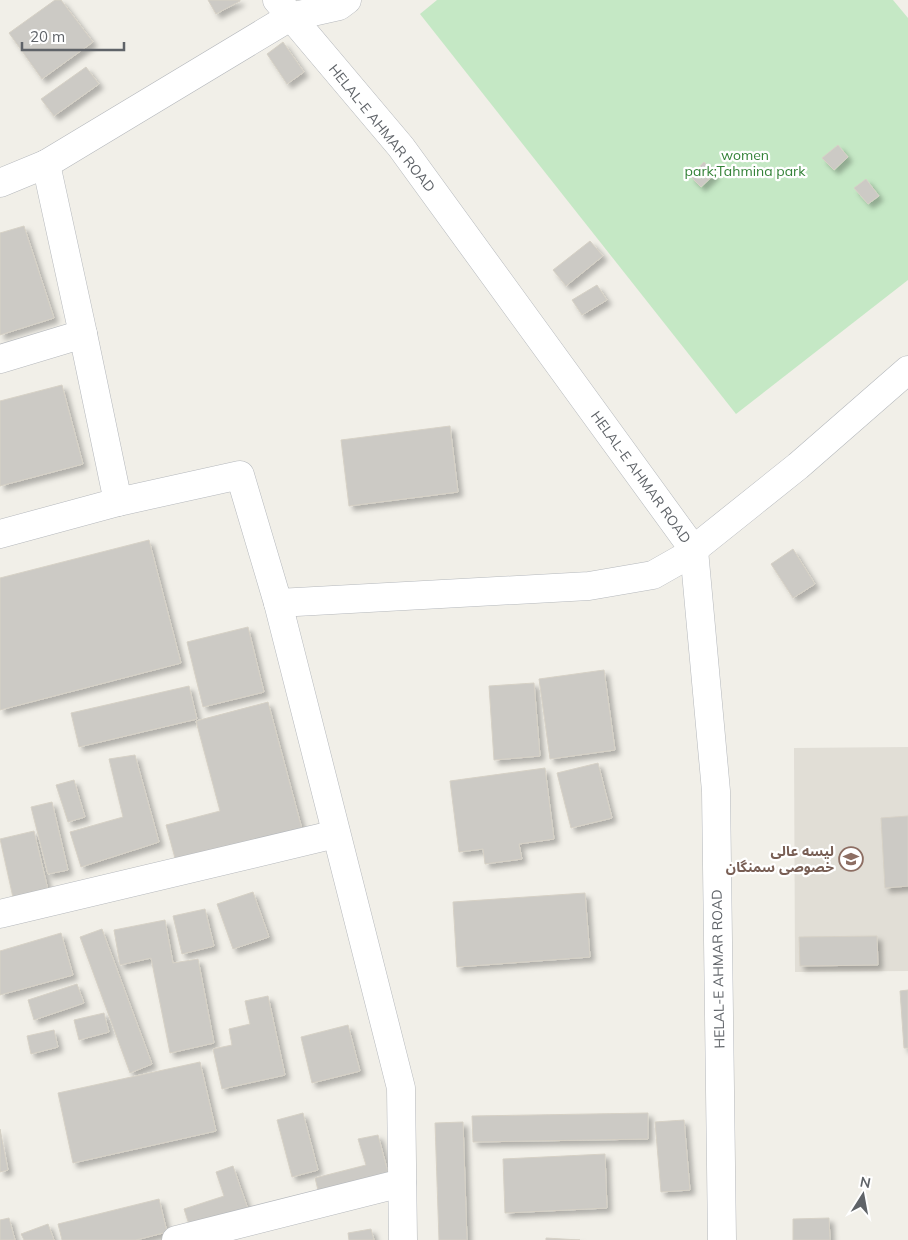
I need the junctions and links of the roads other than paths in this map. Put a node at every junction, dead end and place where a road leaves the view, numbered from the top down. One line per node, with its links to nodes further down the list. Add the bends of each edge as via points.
1 (347, 0): 2 (street, via 339,6)
2 (283, 9): 3 (street); 10 (street, HELAL-E AHMAR ROAD, via 401,147)
3 (46, 164): 4 (street); 5 (street)
4 (0, 183)
5 (83, 334): 6 (street); 8 (street)
6 (0, 359)
7 (908, 370): 10 (street, via 798,466)
8 (118, 502): 9 (street); 11 (street, via 240,476)
9 (0, 534)
10 (694, 550): 11 (street, via 653,575 589,586); 17 (street, HELAL-E AHMAR ROAD, via 716,791)
11 (278, 604): 12 (street)
12 (336, 834): 13 (street); 14 (street, via 400,1088)
13 (0, 914)
14 (402, 1183): 15 (street); 16 (street)
15 (176, 1240)
16 (403, 1240)
17 (722, 1240)

